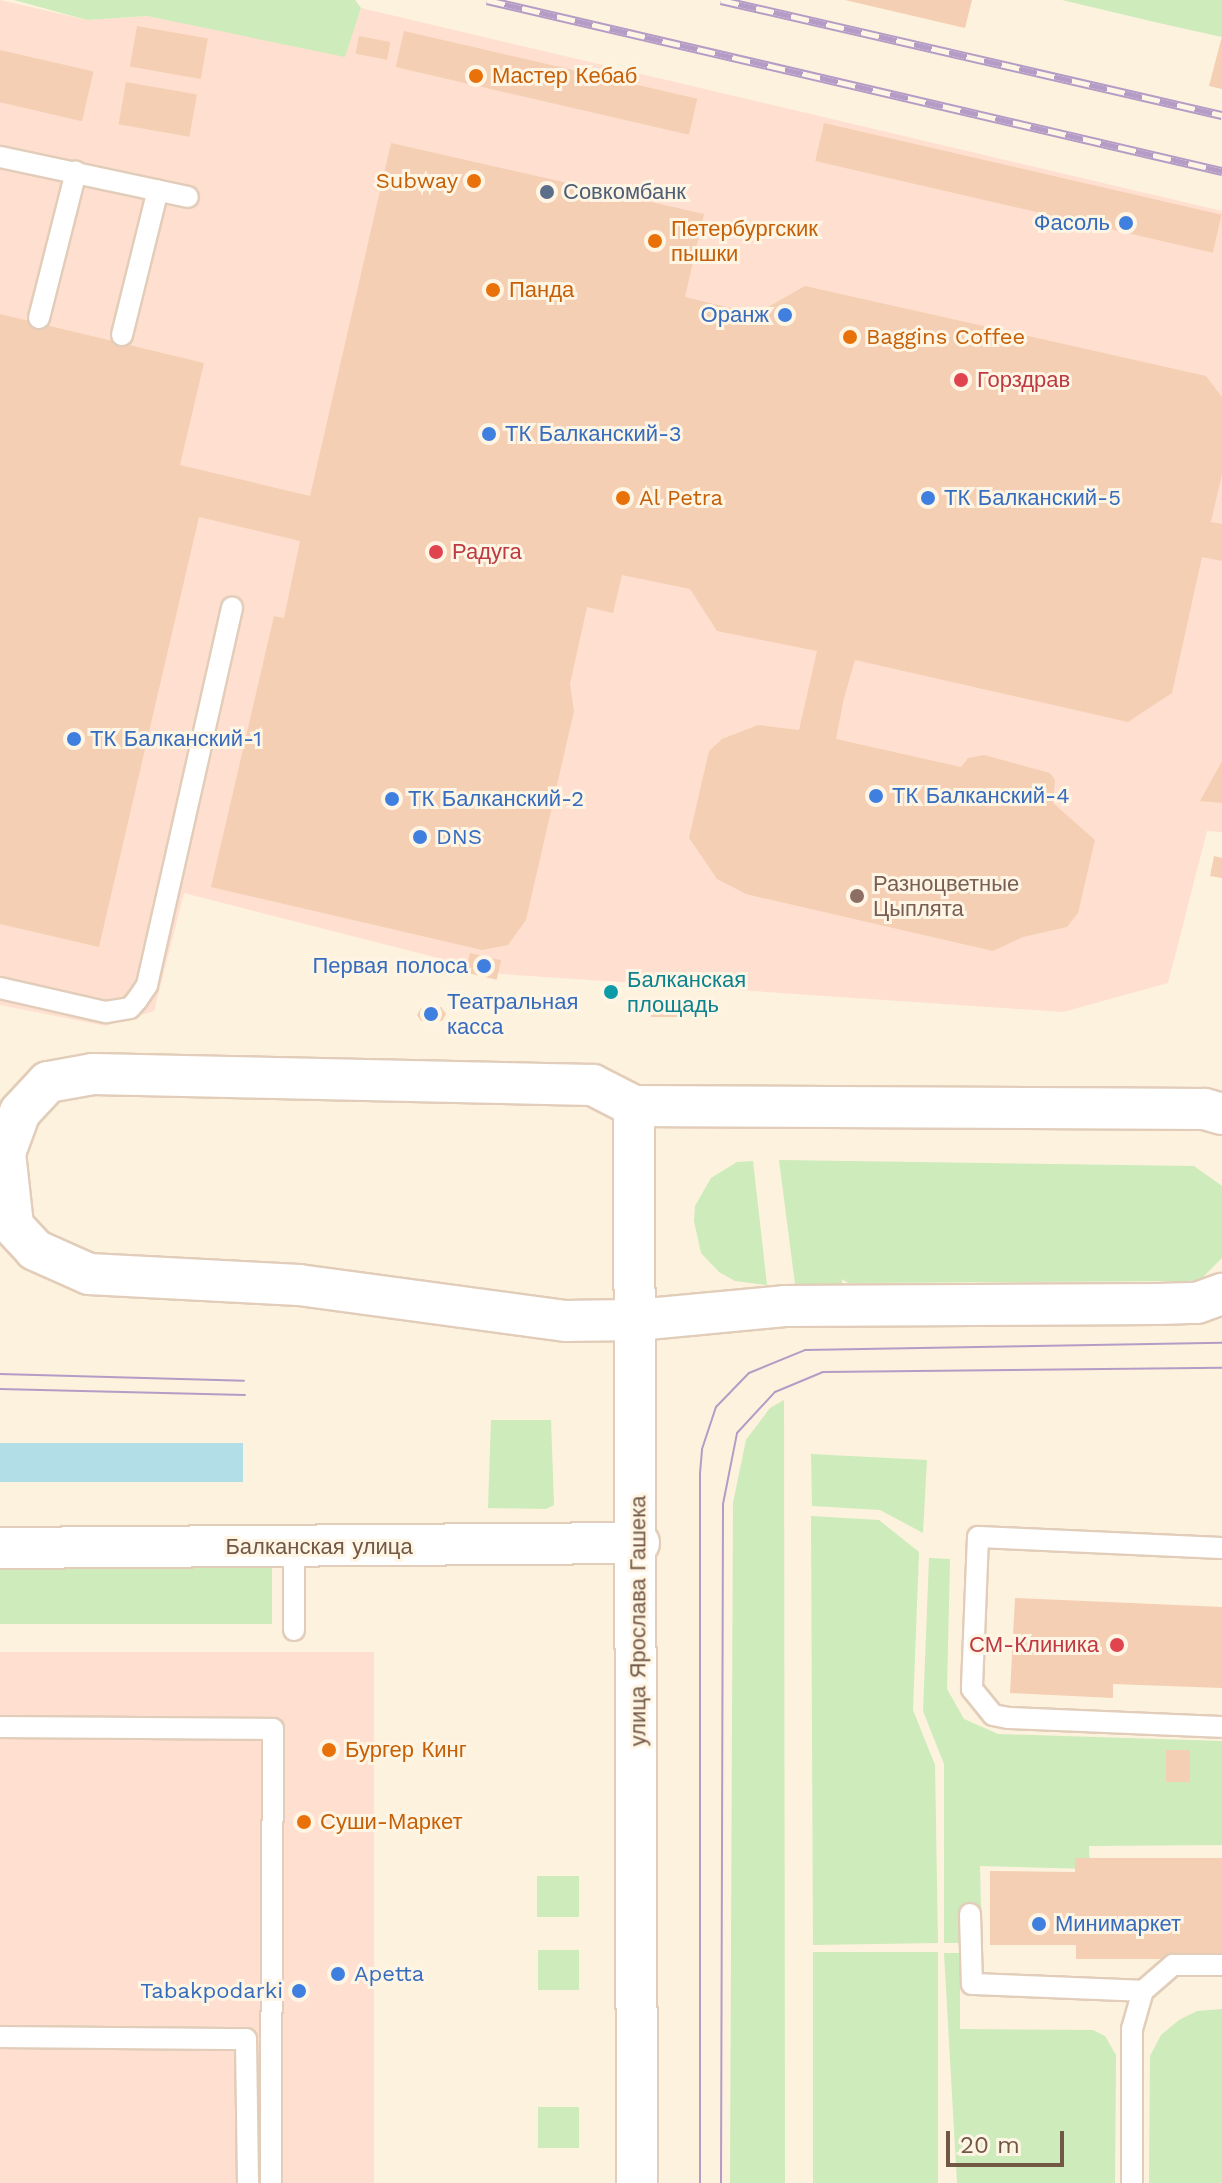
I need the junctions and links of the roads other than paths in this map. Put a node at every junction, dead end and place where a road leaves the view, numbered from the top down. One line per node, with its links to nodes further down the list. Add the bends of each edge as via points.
1 (0, 157): 2 (lane)
2 (76, 172): 3 (lane); 5 (lane)
3 (158, 190): 4 (lane); 6 (lane)
4 (188, 197)
5 (39, 318)
6 (122, 335)
7 (232, 607): 8 (lane, via 142,993 130,1008 106,1012)
8 (0, 988)
9 (634, 1106): 10 (street, via 1204,1109); 12 (street, улица Ярослава Гашека); 12 (street, via 593,1085 93,1074 48,1082 20,1112 5,1153 13,1226 35,1250 89,1274 299,1285 566,1321)
10 (1222, 1114)
11 (1222, 1294): 12 (street, via 1197,1303 784,1306)
12 (637, 1320): 13 (street, улица Ярослава Гашека)
13 (639, 1543): 14 (street, Балканская улица); 26 (street, улица Ярослава Гашека)
14 (294, 1546): 15 (street, Балканская улица); 17 (lane)
15 (0, 1548)
16 (1222, 1548): 19 (lane, via 978,1537 972,1689 993,1715 1008,1718)
17 (294, 1630)
18 (0, 1727): 25 (lane, via 273,1729)
19 (1222, 1727)
20 (970, 1914): 22 (lane, via 972,1984)
21 (1222, 1965): 22 (lane, via 1173,1965)
22 (1143, 1991): 27 (lane, via 1132,2029)
23 (0, 2037): 24 (lane, via 246,2039)
24 (248, 2183)
25 (271, 2183)
26 (637, 2183)
27 (1132, 2183)

